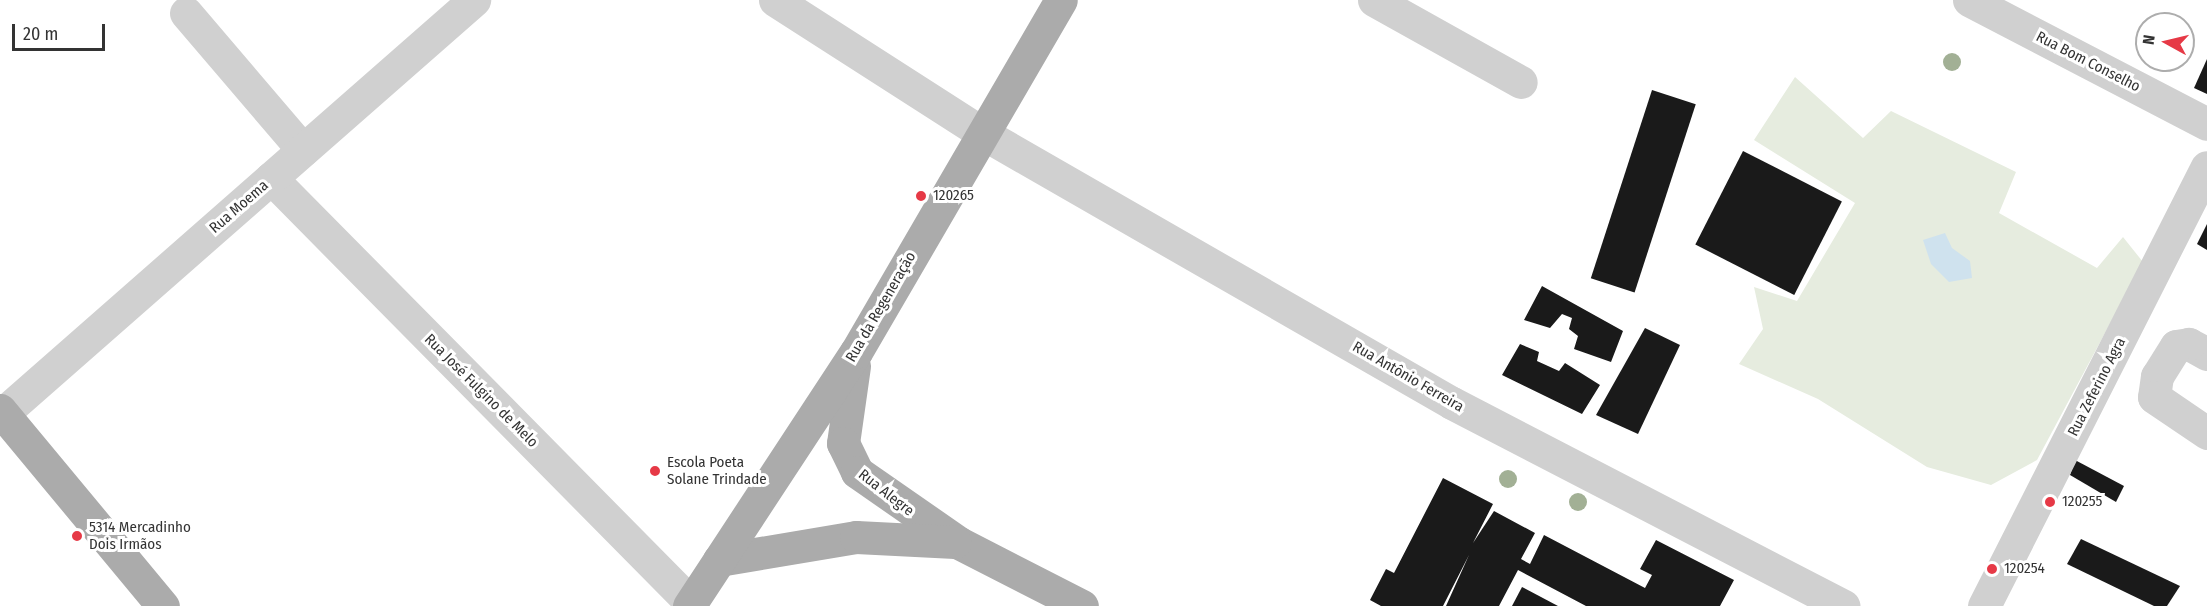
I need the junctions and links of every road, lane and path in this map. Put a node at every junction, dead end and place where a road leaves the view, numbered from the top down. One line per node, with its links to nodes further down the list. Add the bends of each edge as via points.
1 (474, 0): 10 (street, Rua Moema)
2 (775, 0): 9 (street, Rua Antônio Ferreira)
3 (1060, 0): 9 (main road, Rua da Regeneração)
4 (1374, 0): 7 (street)
5 (1969, 0): 8 (street, Rua Bom Conselho)
6 (186, 13): 10 (street)
7 (1521, 82)
8 (2207, 124)
9 (982, 133): 13 (main road, Rua da Regeneração); 24 (street, Rua Antônio Ferreira, via 1452,403)
10 (303, 150): 12 (street, Rua Moema)
11 (2207, 167): 14 (street, Rua Zeferino Agra)
12 (271, 178): 17 (street, Rua Moema); 21 (street, Rua José Fulgino de Melo)
13 (856, 352): 19 (main road, Rua Alegre, via 843,424 849,459 877,490); 20 (main road, Rua da Regeneração)
14 (2114, 352): 16 (street); 25 (street, Rua Zeferino Agra)
15 (2207, 354): 16 (street, via 2189,344 2176,346)
16 (2157, 376): 18 (street, via 2154,397 2159,405)
17 (1, 413): 22 (main road)
18 (2207, 433)
19 (959, 543): 20 (main road, Rua Alegre, via 856,537); 23 (main road, Rua Alegre)
20 (719, 560): 21 (main road, Rua da Regeneração)
21 (690, 605)
22 (163, 606)
23 (1082, 606)
24 (1843, 606)
25 (1984, 606)

